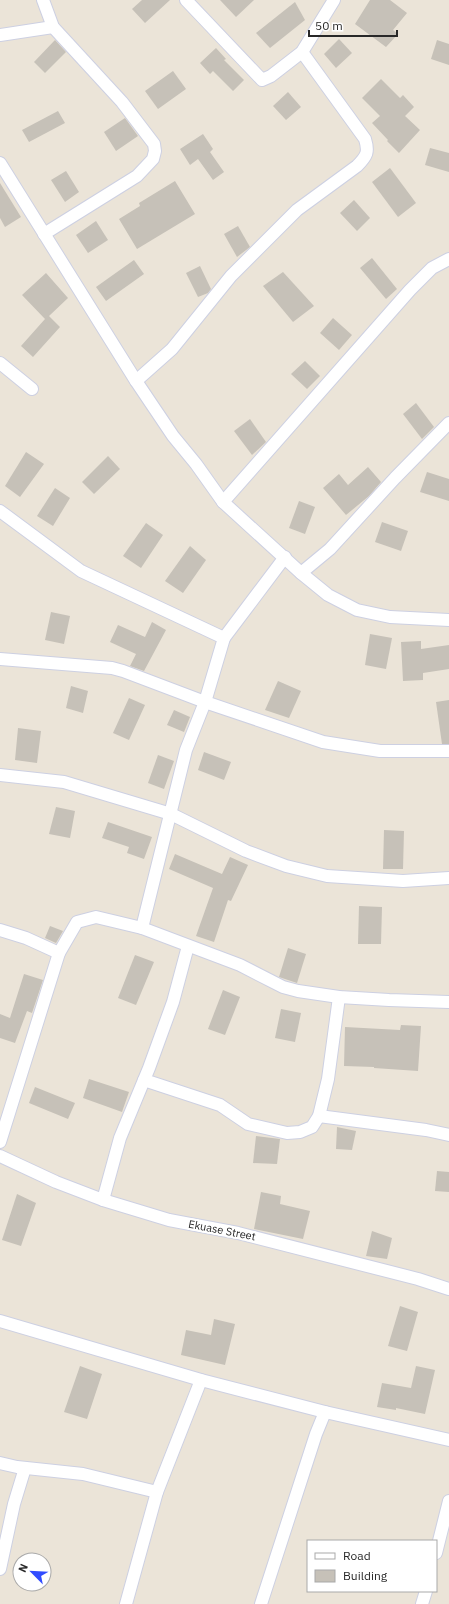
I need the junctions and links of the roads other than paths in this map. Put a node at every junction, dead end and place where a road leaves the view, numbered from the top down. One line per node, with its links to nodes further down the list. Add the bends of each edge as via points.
1 (43, 0): 4 (street)
2 (186, 0): 6 (street, via 262,80)
3 (334, 0): 6 (street)
4 (52, 27): 5 (street); 8 (street, via 122,102 154,144 155,151 153,159 137,176)
5 (0, 35)
6 (302, 52): 11 (street, via 365,139 368,148 365,158 297,210 231,276 172,349)
7 (0, 163): 8 (street)
8 (44, 234): 11 (street)
9 (449, 259): 14 (street, via 432,268 410,290)
10 (0, 363): 12 (street)
11 (136, 381): 14 (street)
12 (32, 389)
13 (449, 423): 17 (street, via 330,549)
14 (222, 502): 16 (street)
15 (0, 511): 19 (street, via 81,571)
16 (285, 557): 17 (street); 19 (street)
17 (301, 573): 18 (street, via 328,595 357,610 390,617)
18 (449, 620)
19 (224, 638): 21 (street)
20 (0, 659): 21 (street, via 112,668)
21 (204, 702): 22 (street, via 323,742 380,751); 24 (street, via 186,750)
22 (449, 751)
23 (0, 775): 24 (street, via 64,782)
24 (171, 814): 25 (street, via 246,851 286,866 327,876 403,881); 26 (street)
25 (449, 878)
26 (142, 928): 28 (street); 29 (street, via 96,917 85,919 77,922)
27 (0, 930): 29 (street)
28 (188, 946): 30 (street, via 240,965 283,987); 32 (street, via 173,1002)
29 (59, 953): 35 (street)
30 (339, 996): 31 (street); 33 (street, via 328,1079)
31 (449, 1002)
32 (144, 1080): 33 (street, via 220,1105 248,1124 287,1133 300,1132 312,1126); 37 (street, via 120,1138)
33 (318, 1116): 34 (street)
34 (449, 1135)
35 (0, 1142)
36 (0, 1156): 37 (street, Ekuase Street)
37 (103, 1200): 38 (street, Ekuase Street, via 169,1220 238,1232)
38 (449, 1289)
39 (0, 1321): 40 (street)
40 (201, 1380): 41 (street); 45 (street)
41 (325, 1412): 42 (street); 51 (street)
42 (449, 1440)
43 (0, 1463): 44 (street)
44 (25, 1468): 45 (street, via 84,1474); 48 (street, via 12,1512)
45 (157, 1492): 50 (street)
46 (449, 1501): 47 (street)
47 (437, 1549)
48 (0, 1570)
49 (426, 1592): 52 (street)
50 (126, 1604)
51 (261, 1604)
52 (422, 1604)

